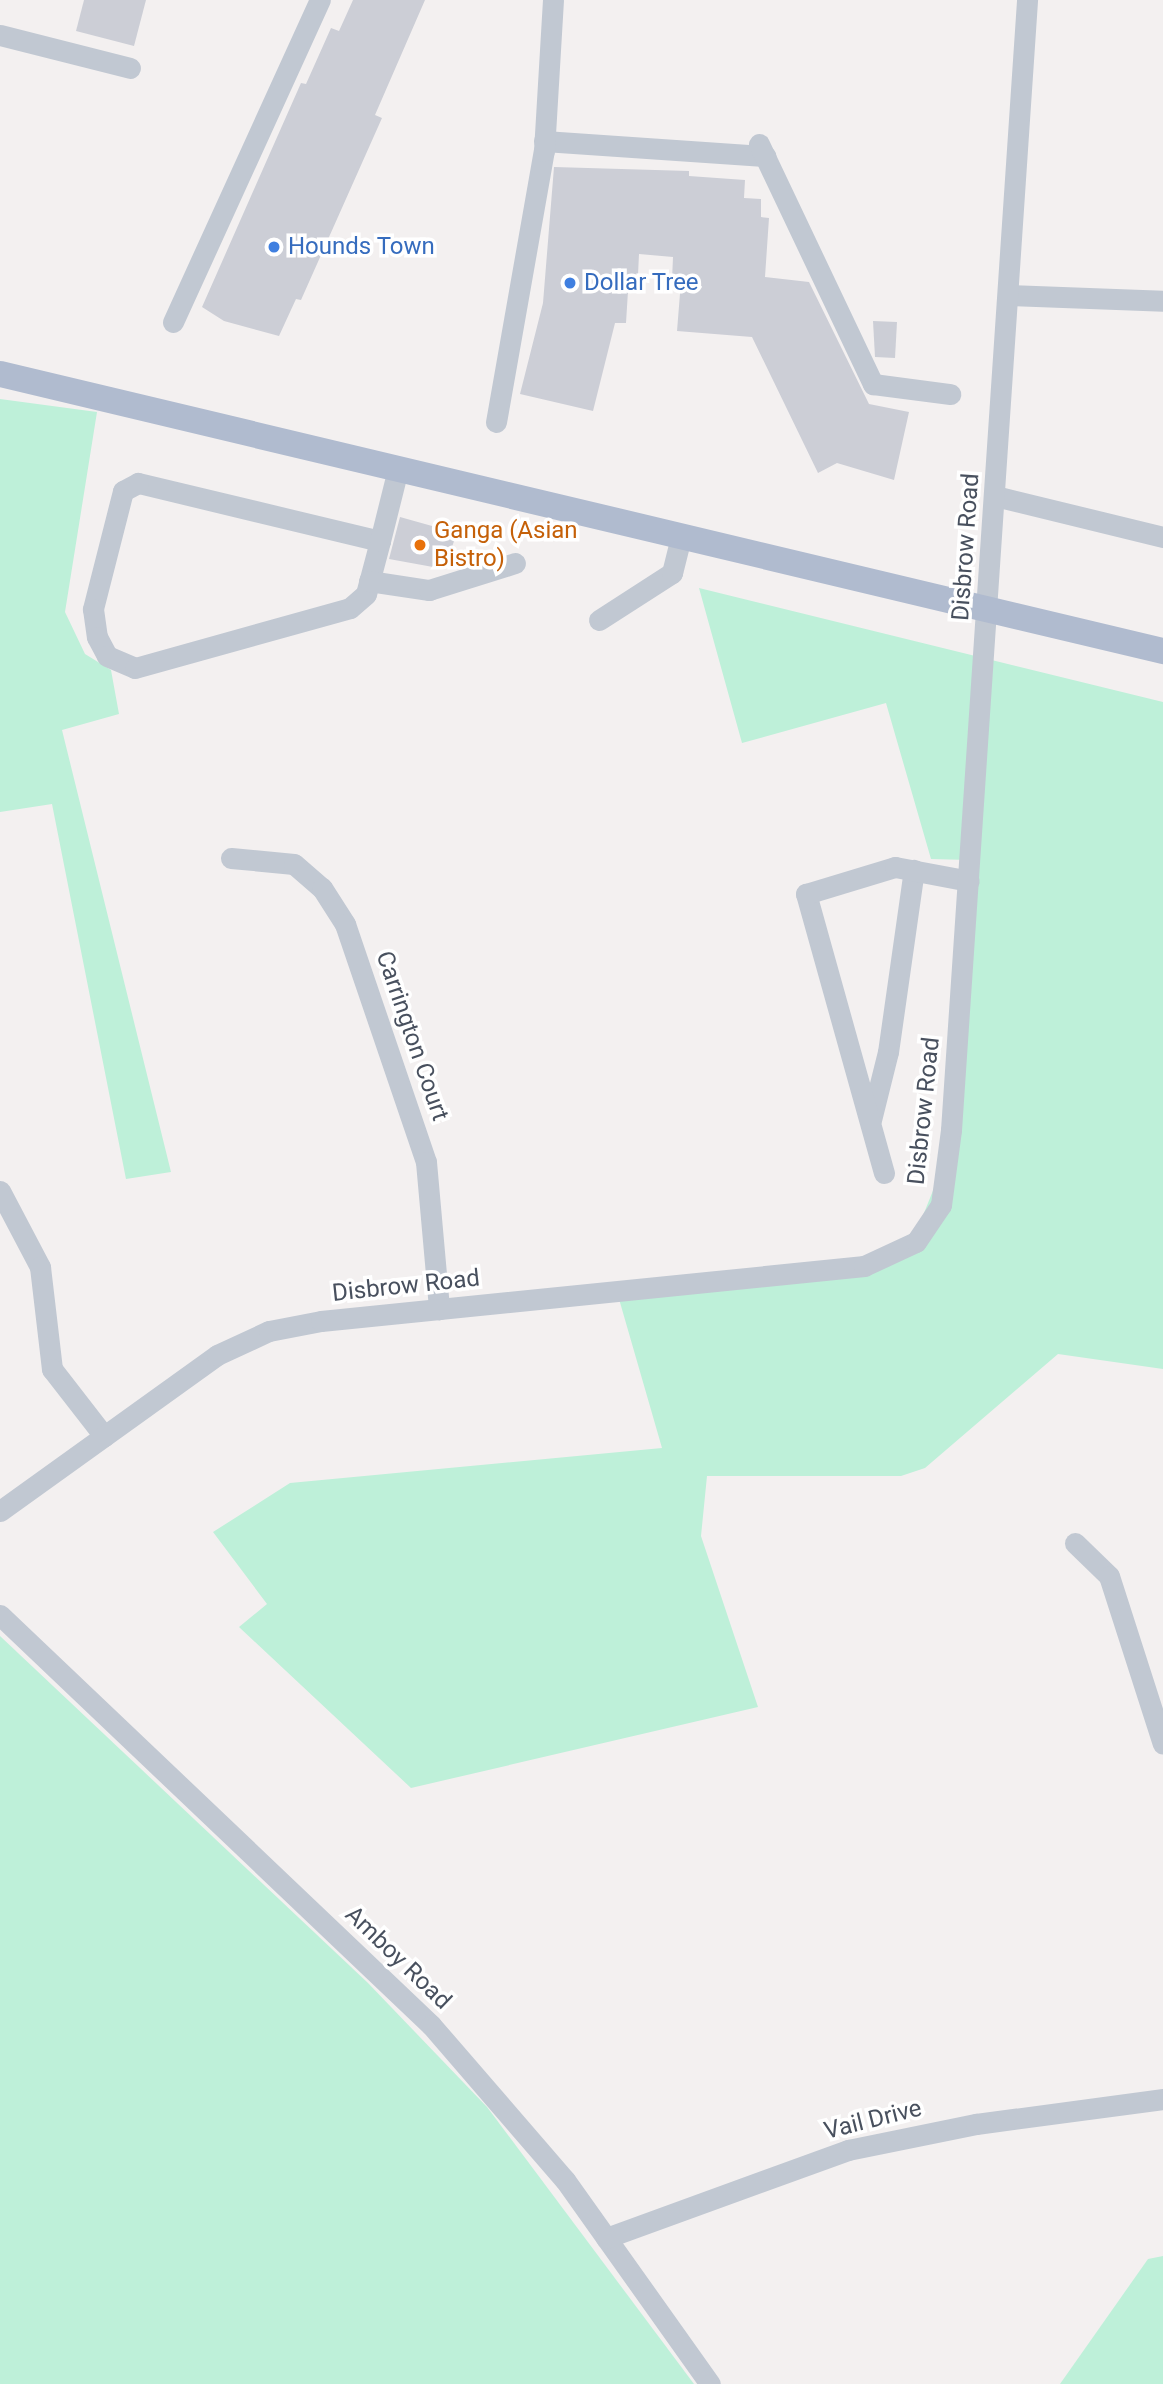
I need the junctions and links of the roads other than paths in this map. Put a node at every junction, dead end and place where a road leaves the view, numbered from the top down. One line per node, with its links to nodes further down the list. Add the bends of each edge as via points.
1 (320, 0): 9 (street)
2 (553, 0): 6 (street)
3 (1027, 0): 7 (street, Disbrow Road)
4 (0, 35): 5 (street)
5 (130, 68)
6 (544, 141): 11 (street, via 762,150 873,384); 12 (street)
7 (1010, 295): 8 (street); 14 (street, Disbrow Road)
8 (1163, 301)
9 (173, 322)
10 (0, 374): 13 (main road)
11 (950, 394)
12 (496, 422)
13 (398, 469): 15 (main road); 17 (street)
14 (995, 496): 16 (street); 20 (street, Disbrow Road)
15 (681, 536): 20 (main road); 21 (street, via 672,573)
16 (1163, 537)
17 (380, 541): 19 (street); 19 (street, via 138,482 123,491 93,609 97,637 107,656 135,668 350,608 366,594)
18 (515, 563): 19 (street, via 429,590)
19 (369, 581)
20 (989, 609): 22 (main road); 25 (street, Disbrow Road)
21 (598, 620)
22 (1163, 650)
23 (230, 858): 29 (street, Carrington Court, via 293,864 322,888 345,924 426,1162)
24 (914, 870): 25 (street); 26 (street, via 888,1052); 26 (street, via 895,867 806,894)
25 (969, 881): 29 (street, Disbrow Road, via 941,1205 916,1242 864,1266)
26 (871, 1123): 27 (street)
27 (884, 1172)
28 (0, 1191): 30 (street, via 40,1268 52,1369)
29 (439, 1309): 30 (street, Disbrow Road, via 269,1332 217,1355)
30 (104, 1436): 31 (street, Disbrow Road)
31 (0, 1511)
32 (1075, 1544): 34 (street, via 1109,1576)
33 (0, 1615): 36 (street, Amboy Road, via 431,2025 565,2180)
34 (1163, 1744)
35 (1163, 2099): 36 (street, Vail Drive, via 964,2126 848,2150)
36 (606, 2238): 37 (street, Amboy Road)
37 (710, 2384)

